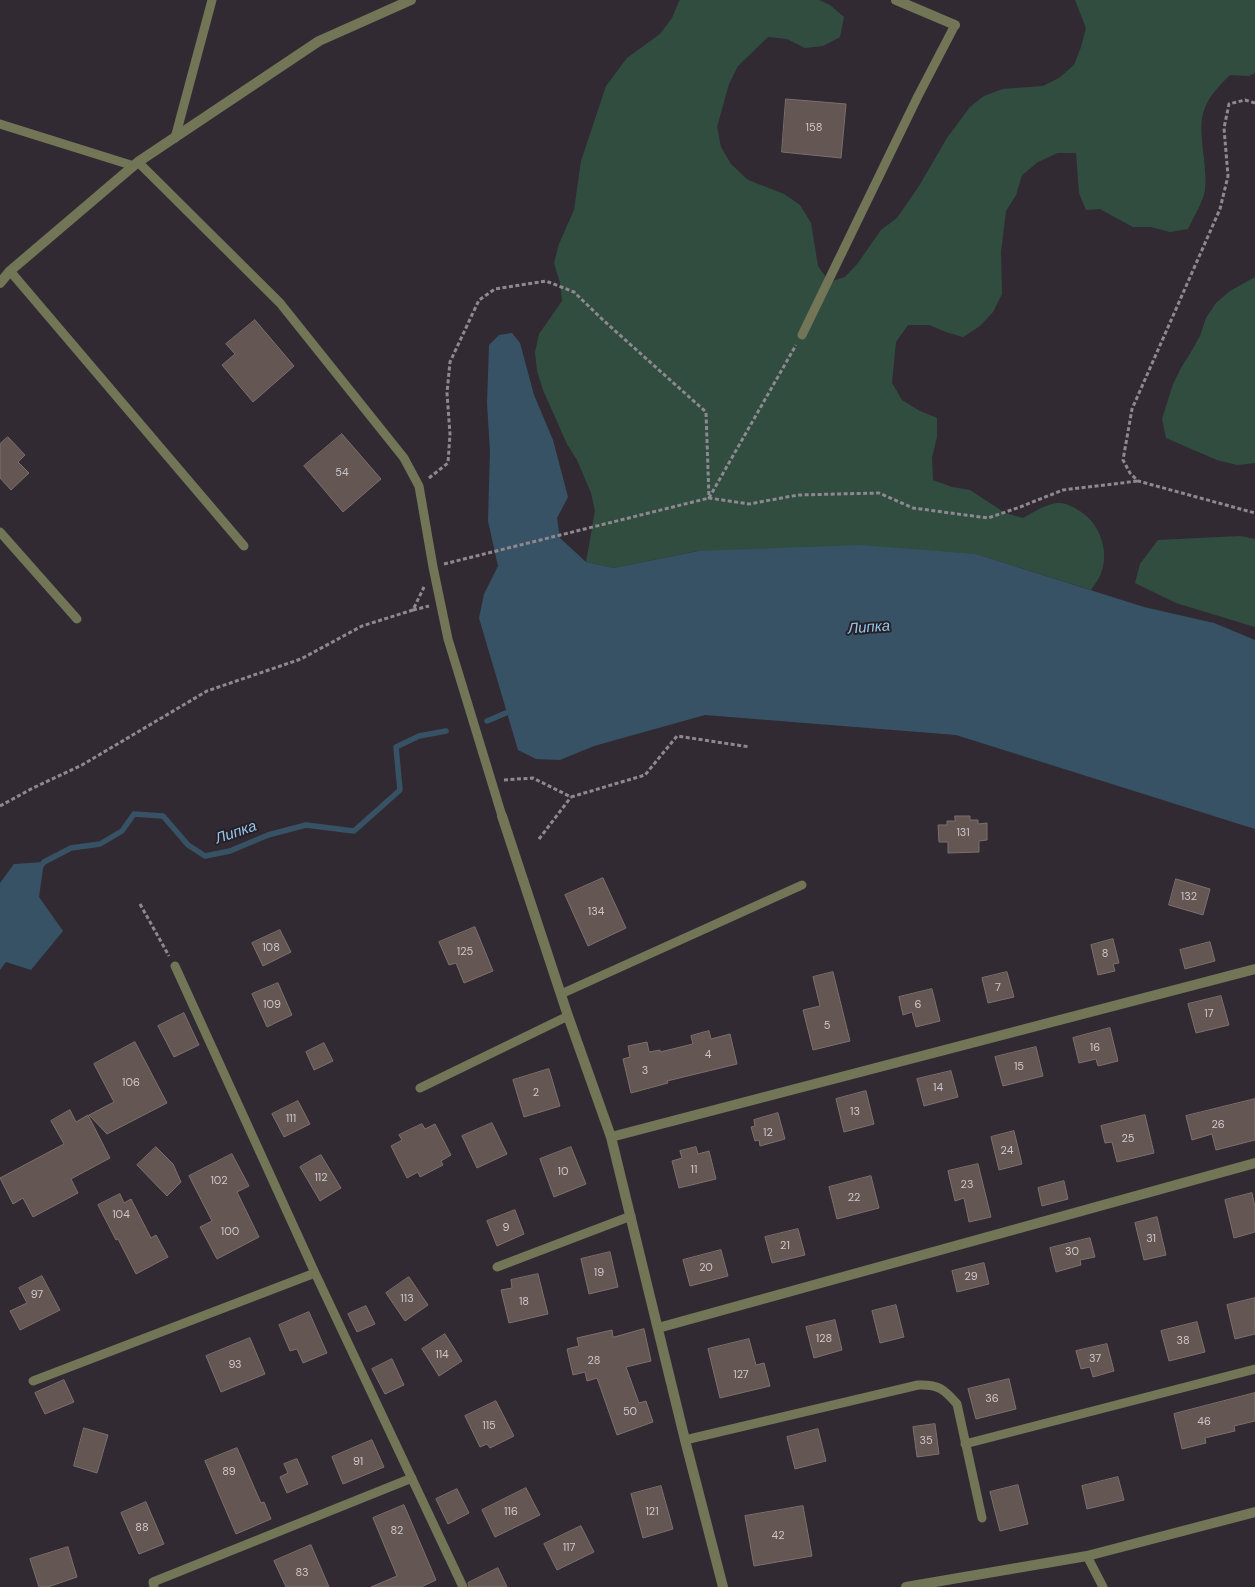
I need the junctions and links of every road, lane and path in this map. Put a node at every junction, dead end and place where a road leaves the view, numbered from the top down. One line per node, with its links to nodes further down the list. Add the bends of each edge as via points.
1 (212, 0): 7 (lane)
2 (411, 0): 7 (street, via 319,40)
3 (896, 0): 4 (street)
4 (955, 25): 11 (lane)
5 (1255, 103): 12 (path, via 1245,100 1229,104 1224,128 1228,176 1220,209 1132,409 1123,460)
6 (0, 124): 8 (lane)
7 (175, 138): 8 (street)
8 (136, 164): 9 (street); 13 (lane, via 280,303 404,458)
9 (10, 271): 10 (street); 17 (lane)
10 (0, 282)
11 (802, 335): 14 (path)
12 (1138, 481): 14 (path, via 1063,490 988,518 913,508 879,493 798,495 749,504); 15 (path)
13 (419, 486): 14 (path, via 448,463 450,362 479,300 495,289 546,281 574,292 706,412); 18 (lane)
14 (708, 498): 18 (path)
15 (1255, 513)
16 (0, 532): 19 (lane)
17 (244, 546)
18 (433, 566): 21 (lane, via 448,639); 23 (path, via 413,610 362,626 301,659 206,691 82,765)
19 (78, 619)
20 (750, 747): 22 (path, via 677,736 645,775)
21 (491, 781): 22 (path, via 533,778); 24 (lane)
22 (571, 797): 25 (path)
23 (0, 806)
24 (502, 816): 30 (street)
25 (539, 839)
26 (802, 885): 30 (lane)
27 (140, 904): 28 (path)
28 (175, 966): 37 (lane)
29 (1255, 969): 33 (street)
30 (561, 994): 31 (street)
31 (568, 1016): 32 (lane); 33 (street)
32 (420, 1088)
33 (611, 1137): 35 (street)
34 (1255, 1163): 38 (street)
35 (631, 1216): 36 (lane); 38 (street)
36 (497, 1267)
37 (316, 1273): 40 (lane); 43 (lane)
38 (658, 1328): 41 (street)
39 (1255, 1369): 42 (lane)
40 (33, 1381)
41 (686, 1440): 42 (lane, via 930,1384 946,1391 957,1404); 49 (street)
42 (965, 1444): 45 (lane)
43 (412, 1478): 47 (lane, via 153,1582); 48 (lane)
44 (1255, 1512): 46 (street)
45 (982, 1518)
46 (1087, 1556): 50 (street); 51 (lane)
47 (154, 1587)
48 (463, 1587)
49 (723, 1587)
50 (906, 1587)
51 (1103, 1587)

